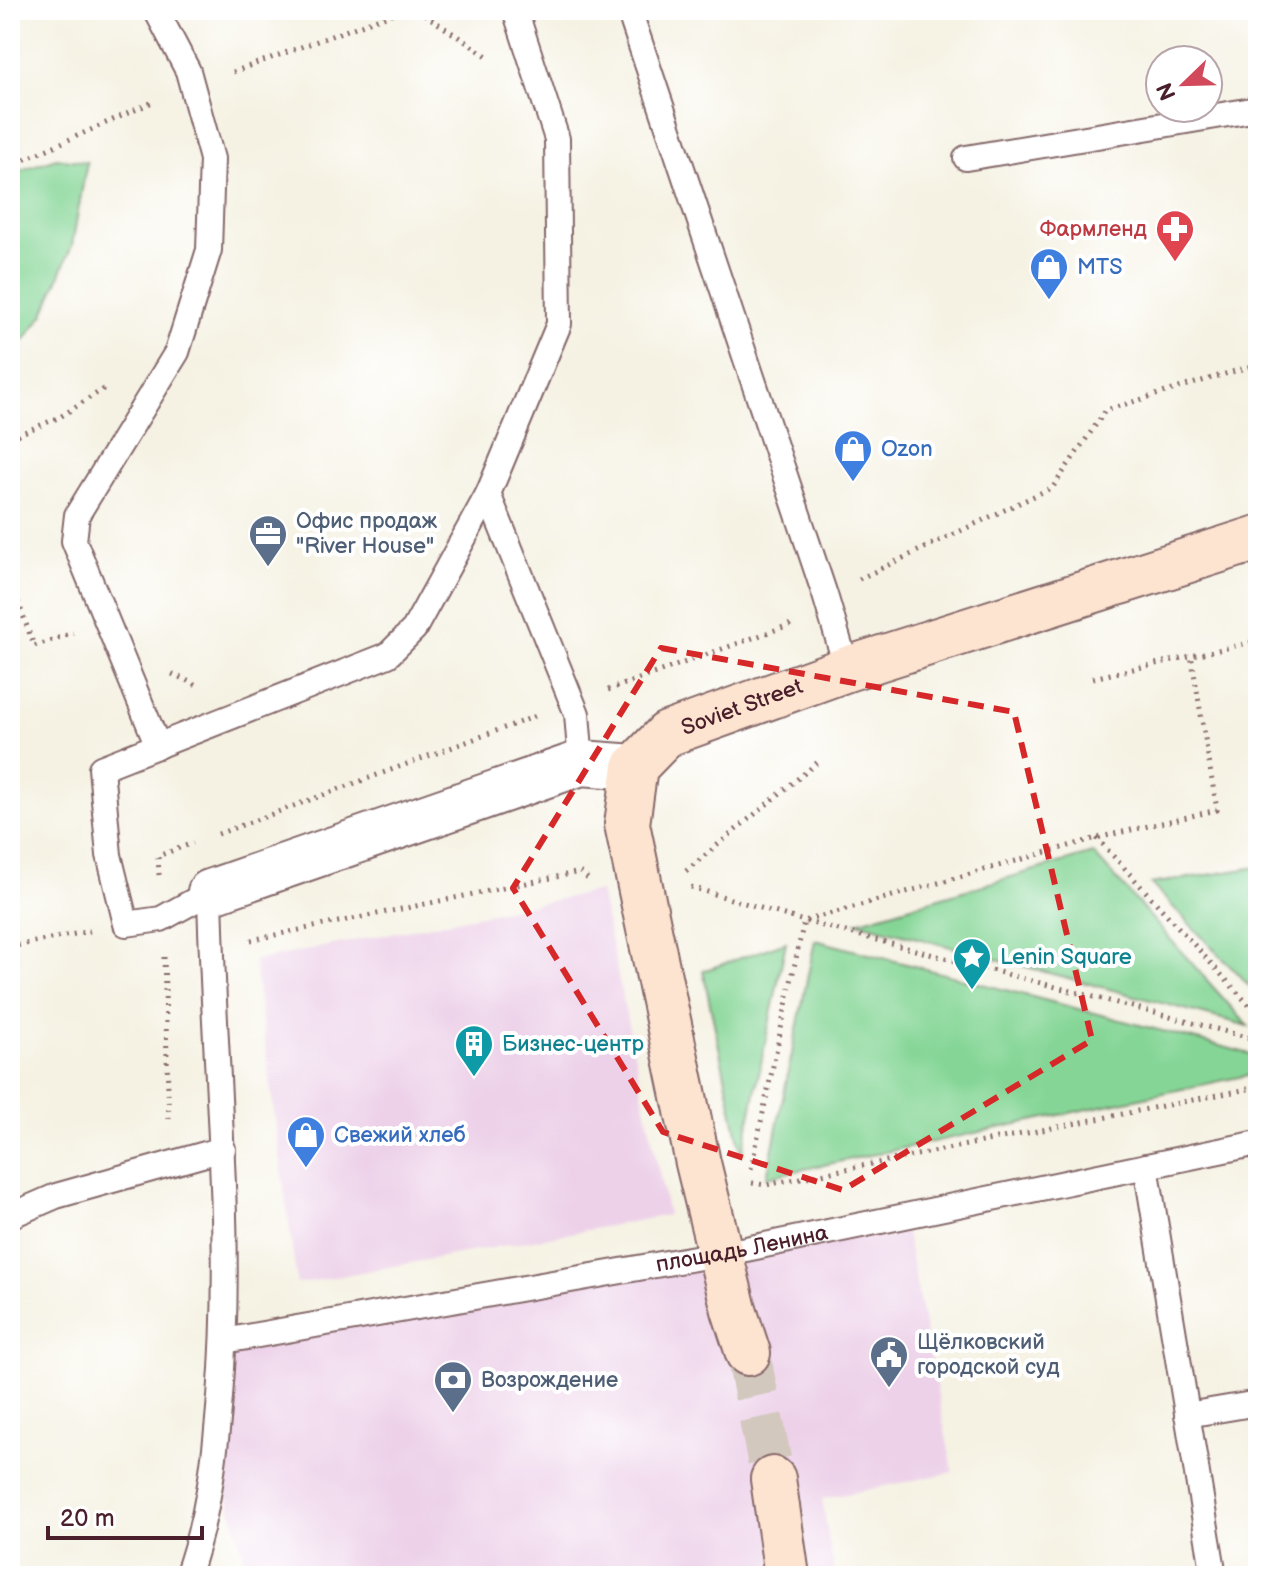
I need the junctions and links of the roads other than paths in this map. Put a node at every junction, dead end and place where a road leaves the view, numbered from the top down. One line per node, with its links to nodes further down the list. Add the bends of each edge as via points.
1 (156, 10): 9 (lane, via 188,71 212,159 209,250 177,352 77,515 74,541)
2 (515, 10): 6 (lane, via 557,139 559,324)
3 (629, 10): 8 (lane)
4 (1258, 109): 5 (lane)
5 (966, 158)
6 (488, 494): 9 (lane, via 414,629 388,655); 10 (lane, via 577,714)
7 (1258, 538): 8 (street, Soviet Street)
8 (847, 669): 11 (street, Soviet Street, via 667,734)
9 (158, 746): 12 (lane, via 101,768 109,855 126,924 161,919)
10 (581, 763): 11 (street); 12 (street)
11 (635, 767): 17 (street, via 627,824 698,1163)
12 (210, 892): 14 (lane)
13 (1258, 1143): 15 (lane, площадь Ленина)
14 (223, 1149): 16 (lane, via 56,1196); 18 (lane)
15 (1146, 1166): 17 (lane, площадь Ленина); 21 (lane)
16 (10, 1216)
17 (736, 1251): 18 (lane, площадь Ленина); 19 (street)
18 (224, 1341): 23 (lane, via 202,1535)
19 (748, 1353)
20 (1258, 1403): 21 (lane)
21 (1187, 1415): 25 (lane)
22 (773, 1479): 24 (street)
23 (187, 1576)
24 (787, 1576)
25 (1214, 1576)

